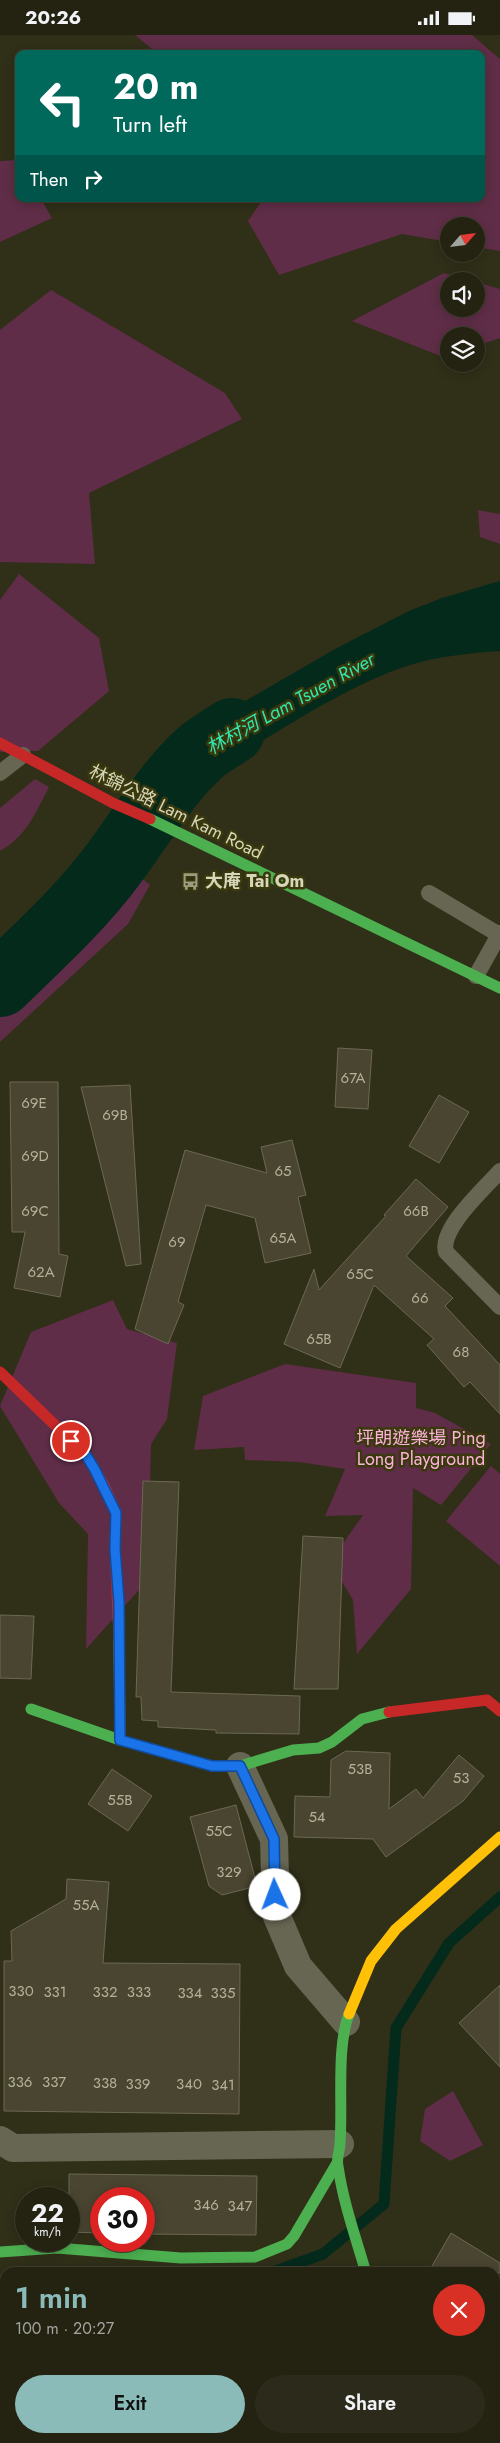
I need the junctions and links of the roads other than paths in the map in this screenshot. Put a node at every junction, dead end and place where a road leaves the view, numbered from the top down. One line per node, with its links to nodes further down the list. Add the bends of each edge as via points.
1 (0, 743): 2 (street, 林錦公路 Lam Kam Road)
2 (23, 755): 3 (lane); 6 (street, 林錦公路 Lam Kam Road, via 112,803 182,833)
3 (0, 773)
4 (429, 893): 5 (lane)
5 (499, 934): 6 (lane)
6 (476, 976): 7 (street, 林錦公路 Lam Kam Road)
7 (500, 988)
8 (500, 1171): 9 (lane, via 458,1218 444,1244 446,1251)
9 (500, 1307)
10 (0, 1371): 13 (street, via 86,1455 116,1513)
11 (31, 1709): 13 (street)
12 (500, 1711): 14 (street, via 487,1700 385,1713 362,1719 320,1748 293,1750)
13 (120, 1740): 14 (street, via 212,1766)
14 (240, 1766): 16 (street, via 274,1839 276,1914 298,1966)
15 (500, 1837): 16 (street, via 396,1929 371,1961)
16 (346, 2022): 18 (street)
17 (0, 2140): 18 (street, via 13,2148)
18 (339, 2153): 19 (street, via 294,2236 287,2244 256,2257 181,2258 57,2248); 20 (street, via 345,2201)
19 (0, 2252)
20 (364, 2267)

